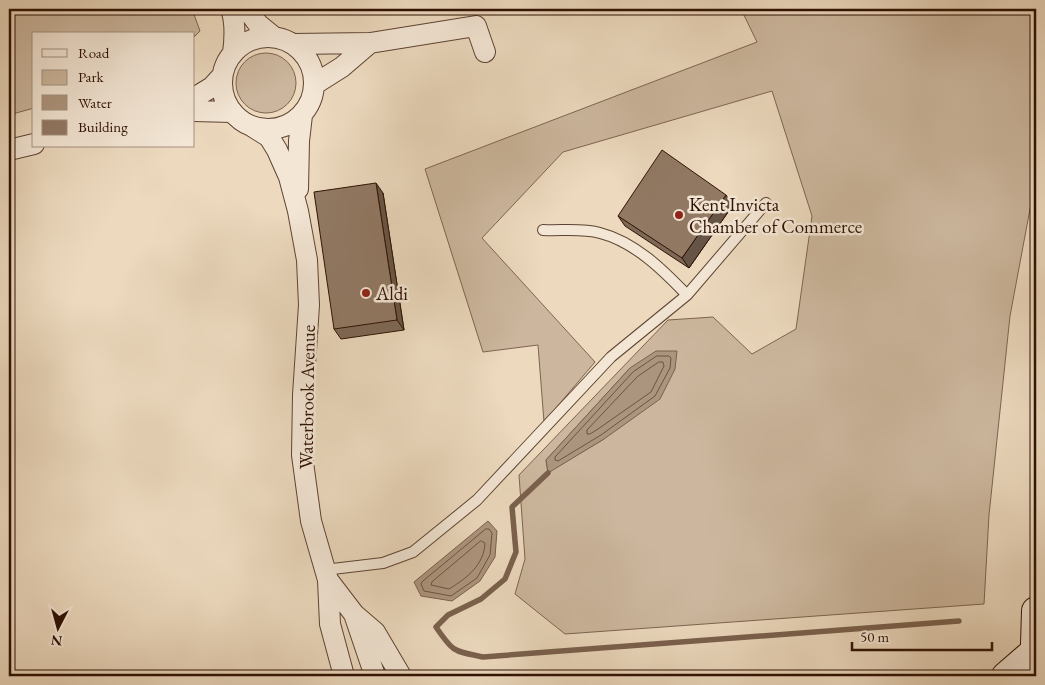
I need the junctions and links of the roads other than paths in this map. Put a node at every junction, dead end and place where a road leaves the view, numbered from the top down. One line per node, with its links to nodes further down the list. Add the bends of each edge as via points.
1 (232, 9): 7 (street)
2 (247, 9): 3 (street)
3 (274, 37): 5 (street); 7 (street, via 251,40)
4 (370, 43): 5 (street); 6 (street, via 476,26); 9 (street, via 342,67)
5 (293, 44): 9 (street, via 309,61)
6 (485, 52)
7 (233, 53): 8 (street)
8 (222, 76): 10 (street); 12 (street, via 223,95)
9 (315, 84): 13 (street)
10 (195, 97)
11 (195, 111): 12 (street)
12 (232, 112): 14 (street)
13 (302, 115): 14 (street, via 279,128); 18 (street, Waterbrook Avenue)
14 (253, 127): 18 (street, Waterbrook Avenue, via 269,137 277,150 289,177)
15 (32, 144): 16 (street)
16 (9, 150)
17 (766, 203): 20 (lane)
18 (298, 211): 21 (street, Waterbrook Avenue, via 307,260 309,305 302,455 311,521)
19 (543, 230): 20 (lane, via 599,232 621,240 663,270)
20 (687, 295): 21 (lane, via 611,357 477,500 413,552 383,563)
21 (326, 575): 23 (street, Waterbrook Avenue); 24 (street, Waterbrook Avenue, via 330,624)
22 (1036, 611): 25 (street)
23 (354, 614): 28 (street, Waterbrook Avenue); 29 (street, Waterbrook Avenue, via 375,632)
24 (338, 656): 26 (street); 27 (street, Waterbrook Avenue)
25 (1035, 664): 30 (street)
26 (332, 676)
27 (344, 676)
28 (375, 676)
29 (400, 676)
30 (1006, 676)

